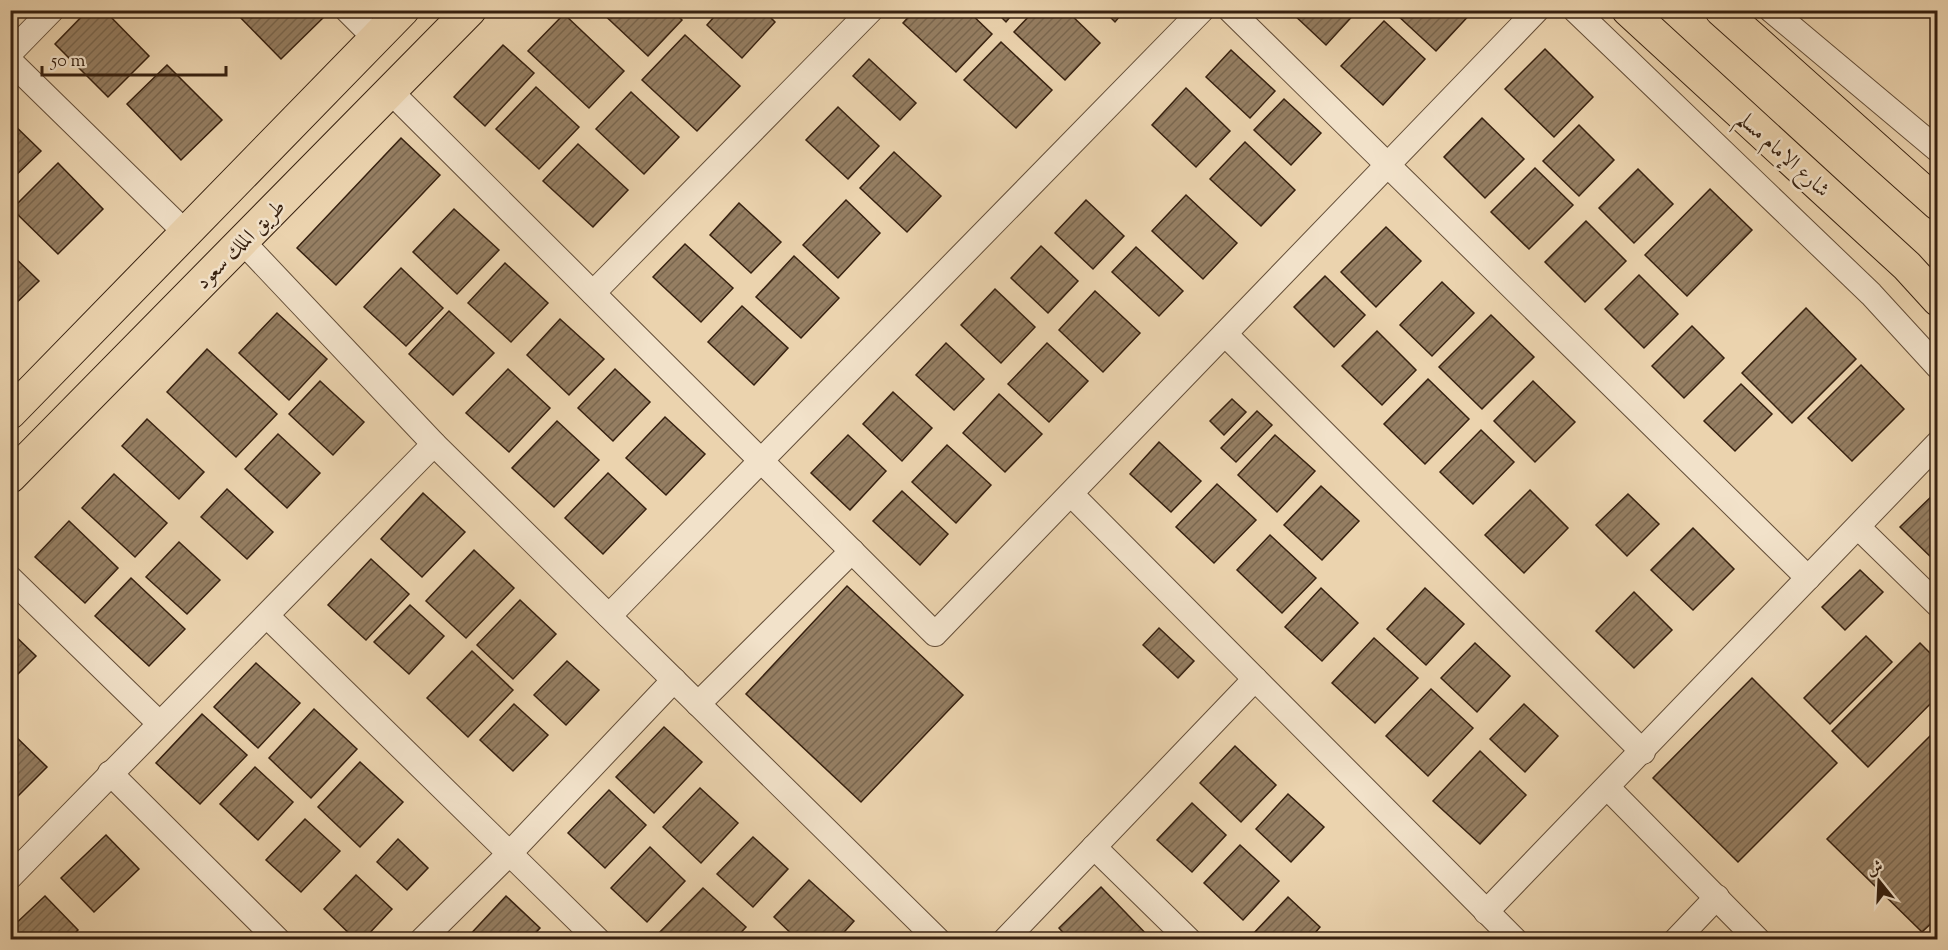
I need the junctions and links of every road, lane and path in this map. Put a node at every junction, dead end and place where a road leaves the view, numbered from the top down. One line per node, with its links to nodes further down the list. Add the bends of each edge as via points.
1 (52, 10): 14 (street)
2 (347, 10): 13 (street)
3 (403, 10): 13 (main road)
4 (470, 10): 16 (main road, طريق الملك سعود)
5 (871, 10): 22 (street)
6 (1202, 10): 29 (street)
7 (1230, 10): 18 (street)
8 (1537, 10): 18 (street)
9 (1575, 10): 25 (street, via 1871,294)
10 (1628, 10): 23 (main road, شارع الإمام مسلم, via 1907,266)
11 (1721, 10): 19 (main road)
12 (1771, 10): 17 (street)
13 (376, 39): 20 (main road)
14 (10, 53)
15 (10, 61): 20 (street)
16 (390, 91): 21 (main road, طريق الملك سعود); 22 (street)
17 (1938, 150)
18 (1388, 165): 24 (street); 35 (street)
19 (1938, 204)
20 (186, 233): 26 (main road)
21 (242, 241): 28 (street); 30 (main road, طريق الملك سعود)
22 (593, 293): 29 (street)
23 (1938, 300)
24 (1225, 334): 31 (street); 43 (street)
25 (1938, 367)
26 (13, 406)
27 (1938, 443): 32 (street)
28 (434, 444): 37 (street); 38 (street)
29 (760, 460): 33 (street); 38 (street)
30 (10, 477)
31 (1071, 494): 33 (street, via 935,634); 40 (street)
32 (1858, 527): 35 (street); 36 (street)
33 (852, 551): 41 (street)
34 (10, 578): 42 (street)
35 (1808, 578): 43 (street)
36 (1938, 605)
37 (267, 616): 42 (street); 47 (street)
38 (609, 616): 39 (street)
39 (674, 680): 41 (street); 47 (street)
40 (1255, 680): 46 (street); 50 (street)
41 (698, 704): 54 (street)
42 (159, 723): 44 (street)
43 (1643, 752): 45 (street)
44 (110, 772): 48 (street); 51 (street)
45 (1608, 788): 49 (street); 50 (street)
46 (1094, 847): 55 (street); 56 (street)
47 (510, 853): 52 (street); 53 (street)
48 (10, 877)
49 (1717, 897): 58 (street); 59 (street)
50 (1486, 912): 57 (street)
51 (279, 939)
52 (422, 939)
53 (598, 939)
54 (938, 939)
55 (1005, 939)
56 (1189, 939)
57 (1515, 939)
58 (1676, 939)
59 (1758, 939)

